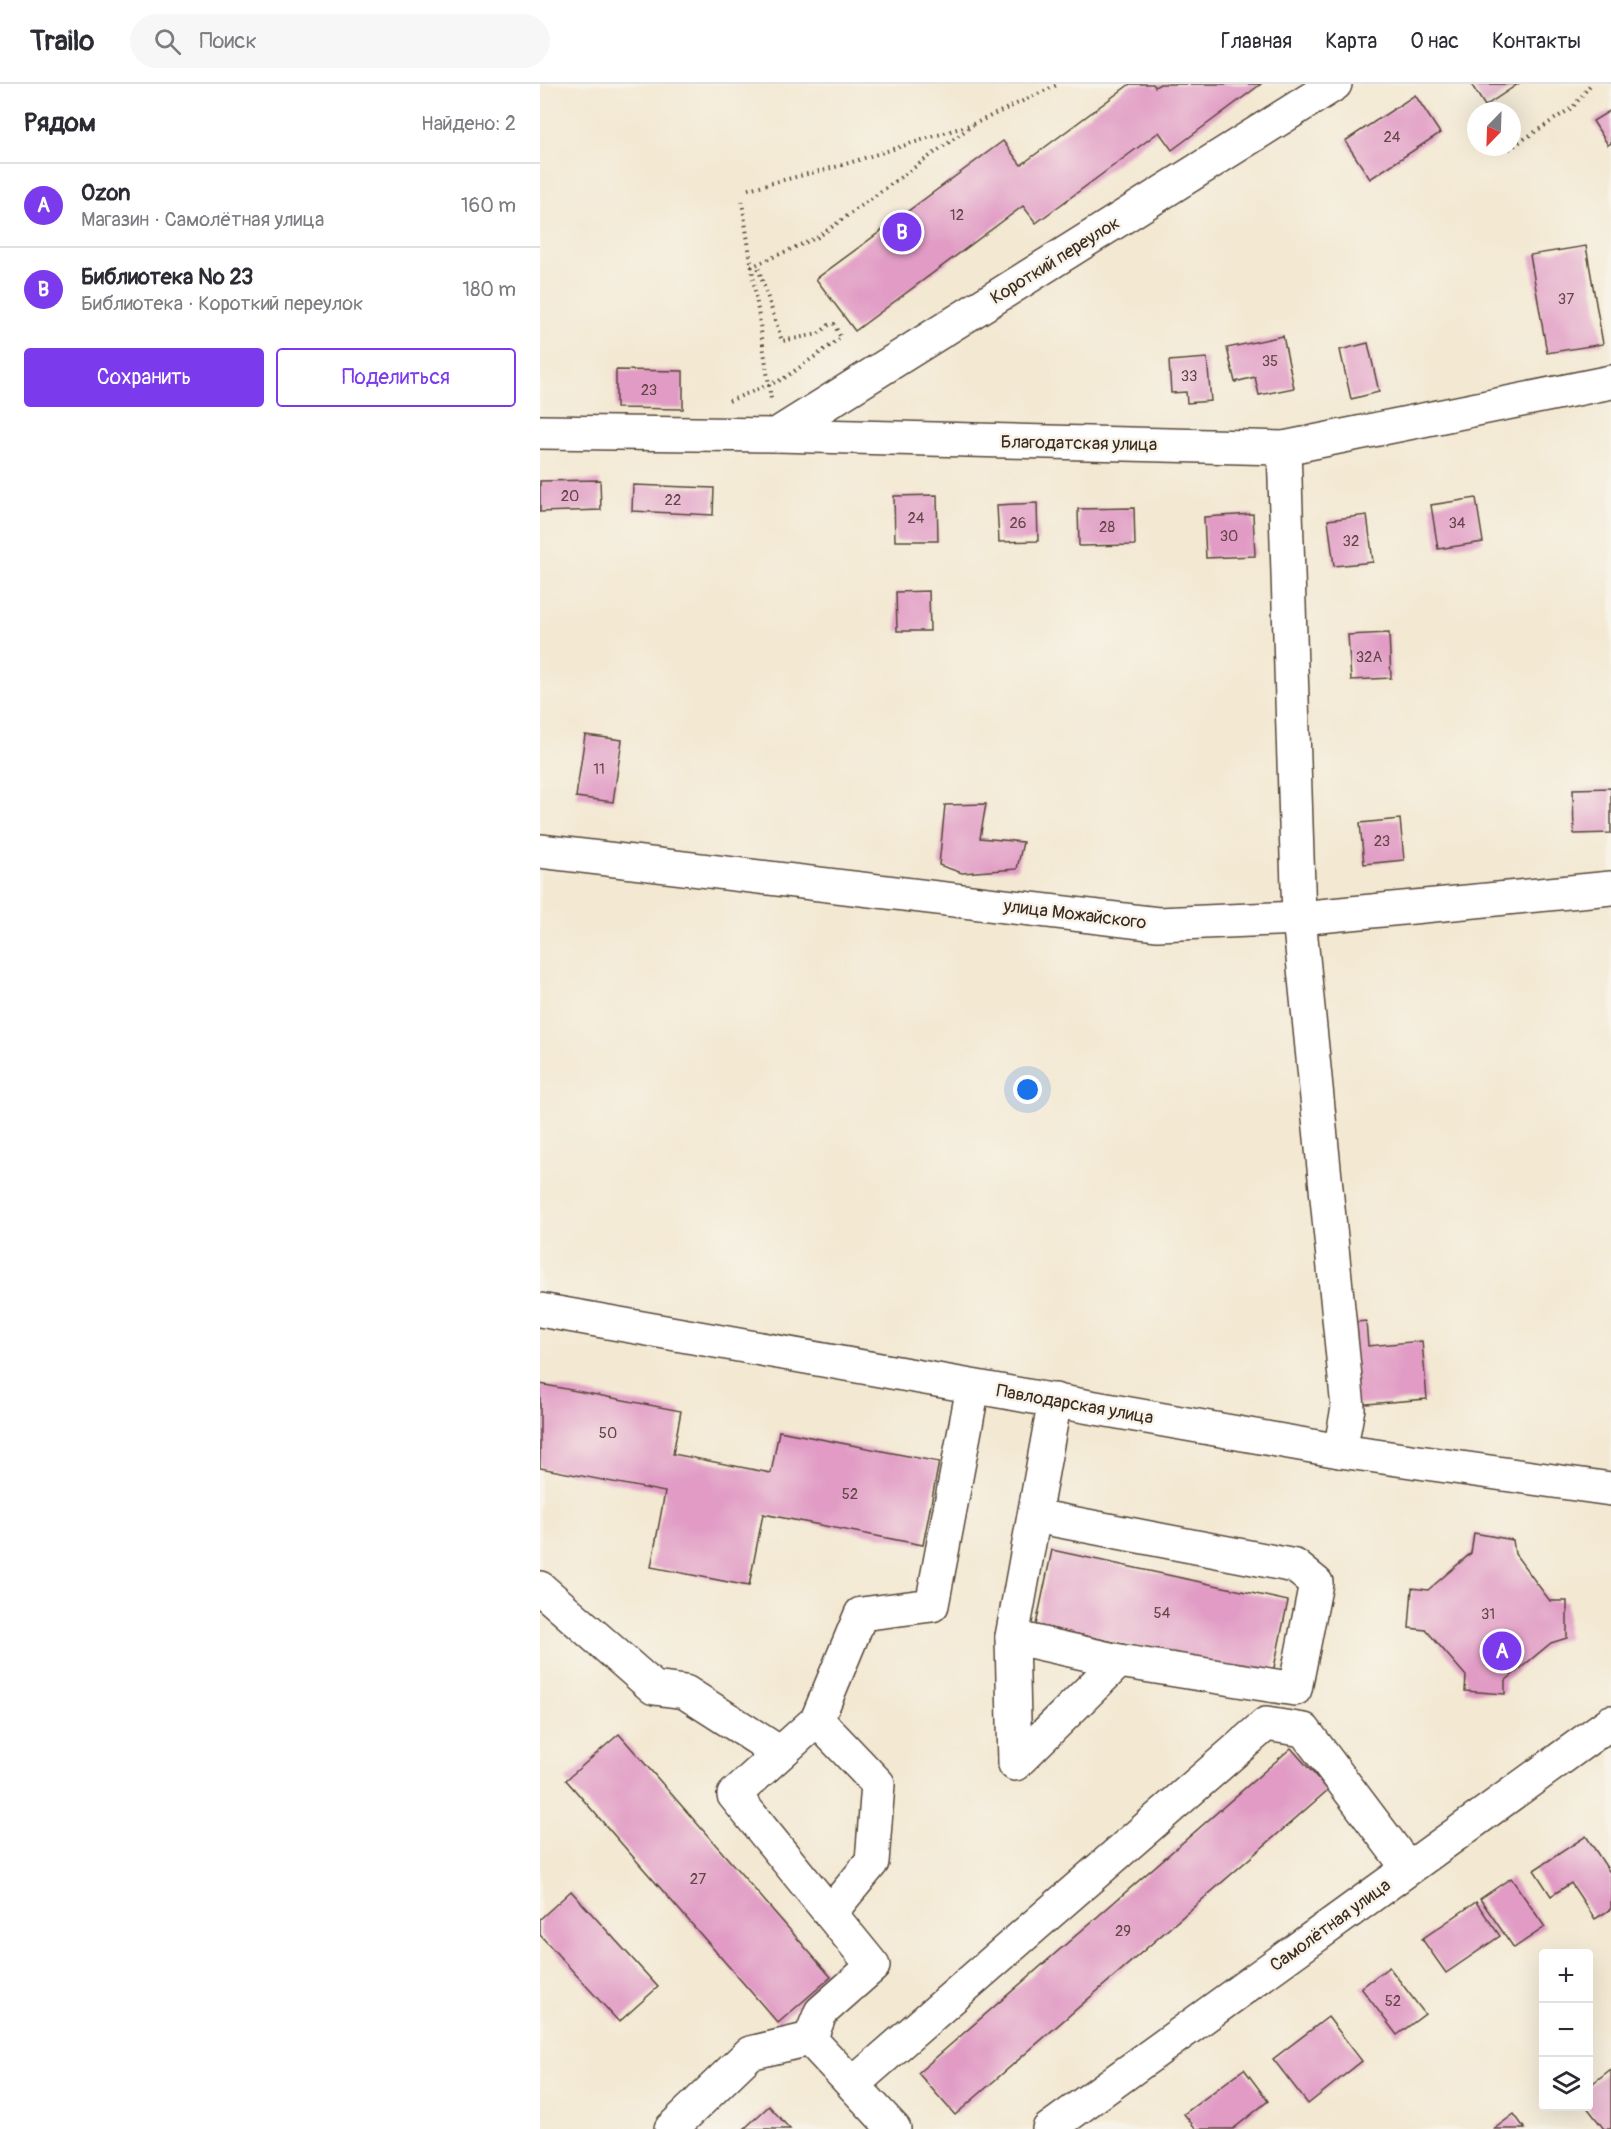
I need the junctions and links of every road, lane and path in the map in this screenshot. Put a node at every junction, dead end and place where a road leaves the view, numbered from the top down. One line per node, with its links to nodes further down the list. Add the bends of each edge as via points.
1 (1059, 84): 4 (path)
2 (1335, 84): 14 (street, Короткий переулок)
3 (1591, 84): 5 (path, via 1573,107)
4 (976, 123): 6 (path, via 839,166); 8 (path, via 818,237)
5 (1521, 141)
6 (748, 189)
7 (742, 201): 9 (path)
8 (757, 264): 9 (path); 11 (path, via 782,341 818,334 834,324 842,338)
9 (751, 267): 11 (path)
10 (1611, 382): 15 (street, Благодатская улица)
11 (768, 385): 12 (path); 14 (path)
12 (728, 401)
13 (540, 432): 14 (street, Благодатская улица)
14 (776, 435): 15 (street, Благодатская улица)
15 (1284, 448): 18 (street)
16 (540, 851): 18 (street, улица Можайского, via 1158,924)
17 (1611, 888): 18 (street, улица Можайского)
18 (1299, 918): 22 (street, via 1348,1408)
19 (540, 1310): 20 (street, Павлодарская улица)
20 (973, 1387): 21 (street, Павлодарская улица); 28 (street, via 932,1605 861,1614)
21 (1055, 1400): 22 (street, Павлодарская улица); 24 (street)
22 (1340, 1451): 23 (street, Павлодарская улица)
23 (1611, 1489)
24 (1035, 1516): 26 (street); 27 (street, via 1295,1566 1316,1582 1295,1689)
25 (540, 1588): 30 (street, via 654,1688 685,1692)
26 (1012, 1637): 27 (street); 27 (street, via 1015,1764)
27 (1119, 1661)
28 (817, 1720): 30 (street); 32 (street, via 878,1784 872,1862)
29 (1611, 1722): 31 (street, Самолётная улица)
30 (780, 1753): 32 (street, via 734,1795)
31 (1408, 1868): 34 (street, via 1304,1730 1266,1724); 37 (street, Самолётная улица)
32 (830, 1913): 33 (street, via 873,1966 821,2012)
33 (810, 2039): 34 (street); 35 (street, via 750,2053)
34 (853, 2084): 36 (street)
35 (671, 2129)
36 (894, 2129)
37 (1049, 2129)

